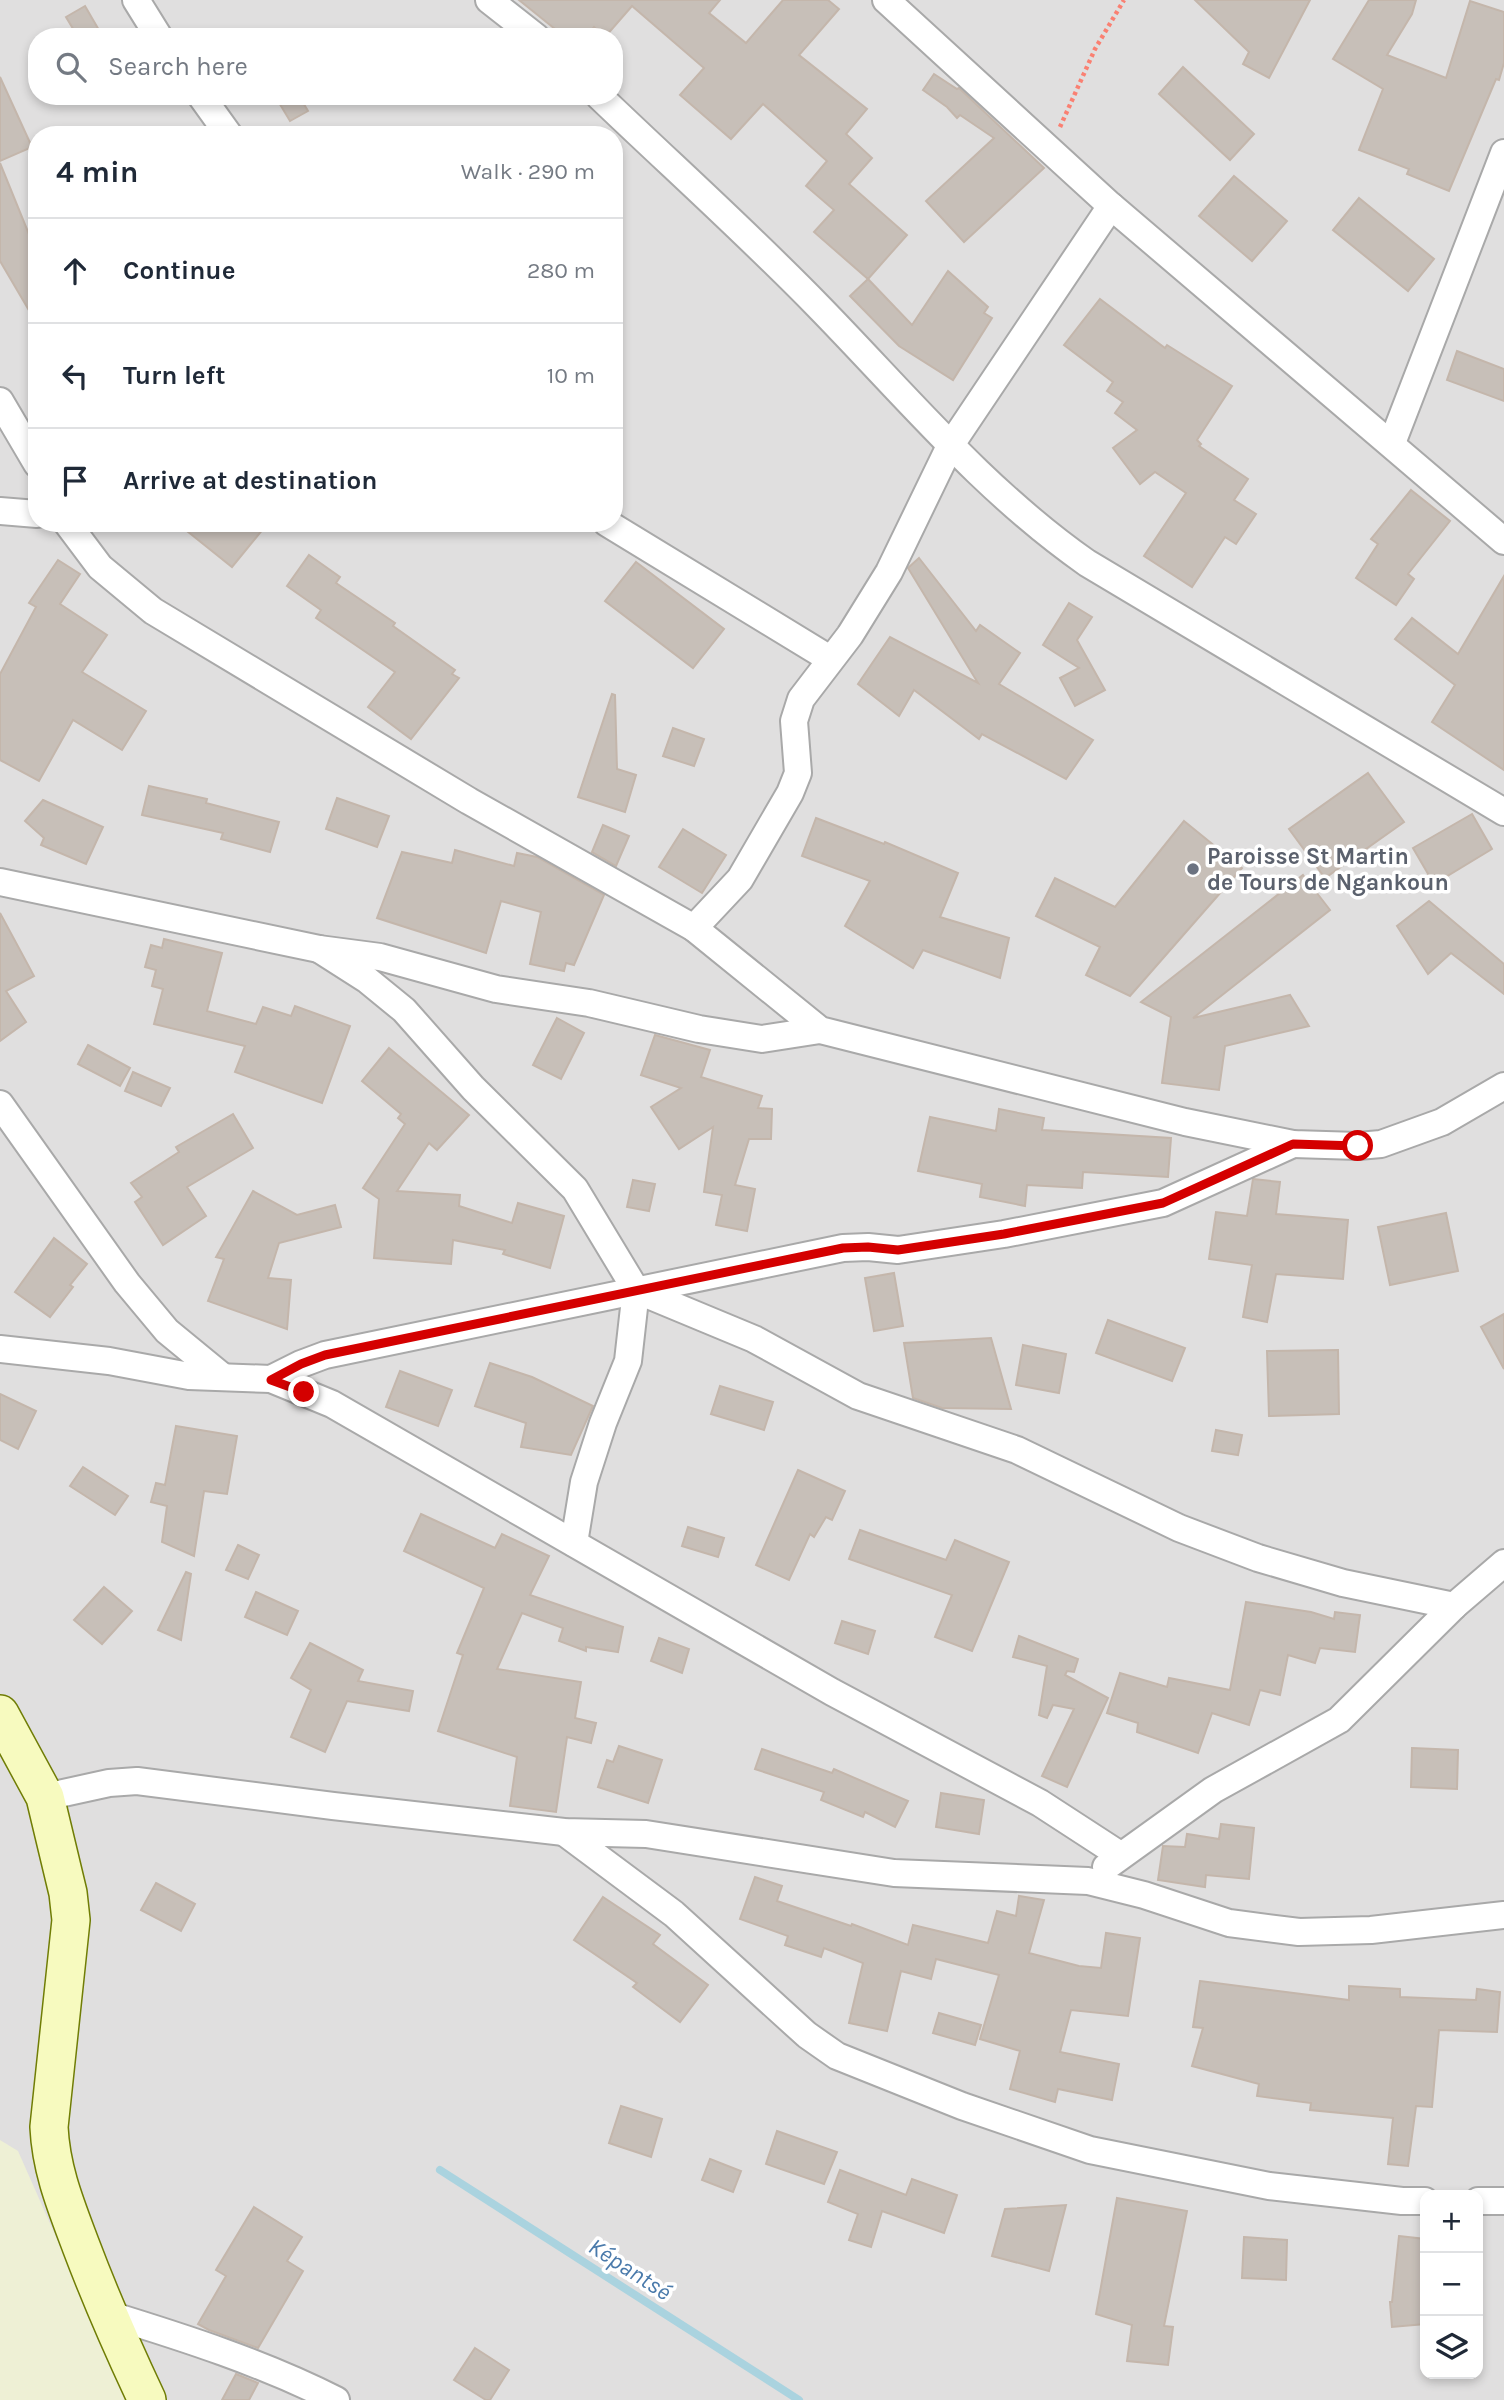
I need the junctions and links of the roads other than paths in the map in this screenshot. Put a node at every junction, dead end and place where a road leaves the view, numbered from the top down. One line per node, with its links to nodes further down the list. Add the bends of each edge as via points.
1 (136, 0): 4 (street)
2 (489, 0): 5 (street)
3 (886, 0): 10 (street)
4 (153, 28)
5 (525, 28)
6 (207, 105): 8 (street)
7 (608, 105): 13 (street, via 817,305)
8 (223, 126)
9 (1504, 153): 12 (street)
10 (1111, 206): 12 (street); 13 (street)
11 (0, 401): 14 (street)
12 (1392, 443): 19 (street)
13 (950, 446): 20 (street, via 889,572); 21 (street, via 1045,534 1087,563)
14 (28, 449)
15 (0, 511): 16 (street)
16 (28, 513)
17 (74, 532): 23 (street, via 100,567 153,611 469,801)
18 (622, 532): 20 (street)
19 (1504, 541)
20 (830, 659): 23 (street, via 801,699 794,722 798,773 790,793 740,879)
21 (1504, 812)
22 (0, 882): 24 (street)
23 (694, 928): 25 (street)
24 (319, 950): 25 (street, via 380,957 496,989 589,1003 699,1029 762,1039); 29 (street, via 404,1010 575,1189)
25 (820, 1030): 28 (street, via 1185,1122)
26 (1504, 1086): 28 (street, via 1443,1122 1381,1144)
27 (0, 1104): 31 (street, via 127,1283 167,1331)
28 (1293, 1144): 29 (street, via 1163,1203 898,1250 843,1248)
29 (636, 1290): 32 (street, via 325,1355); 33 (street, via 628,1361 584,1482); 35 (street, via 754,1339 858,1396 1017,1450 1179,1528 1258,1559 1343,1583)
30 (0, 1349): 31 (street)
31 (223, 1377): 32 (street)
32 (271, 1380): 33 (street, via 332,1404)
33 (574, 1543): 39 (street, via 832,1692 1040,1803)
34 (1504, 1563): 35 (street)
35 (1454, 1606): 39 (street, via 1339,1720 1213,1790)
36 (0, 1714): 37 (main road)
37 (45, 1797): 38 (street, via 137,1781); 45 (main road, via 71,1920 50,2155 58,2188)
38 (564, 1832): 40 (street, via 646,1834 894,1873); 42 (street, via 674,1914 807,2035 837,2056 1090,2150 1269,2186)
39 (1119, 1855): 40 (street)
40 (1088, 1881): 41 (street, via 1229,1923 1298,1932 1370,1930)
41 (1504, 1914)
42 (1420, 2201)
43 (1483, 2201): 44 (street)
44 (1504, 2201)
45 (107, 2314): 46 (main road); 47 (street, via 211,2346)
46 (147, 2400)
47 (336, 2400)

